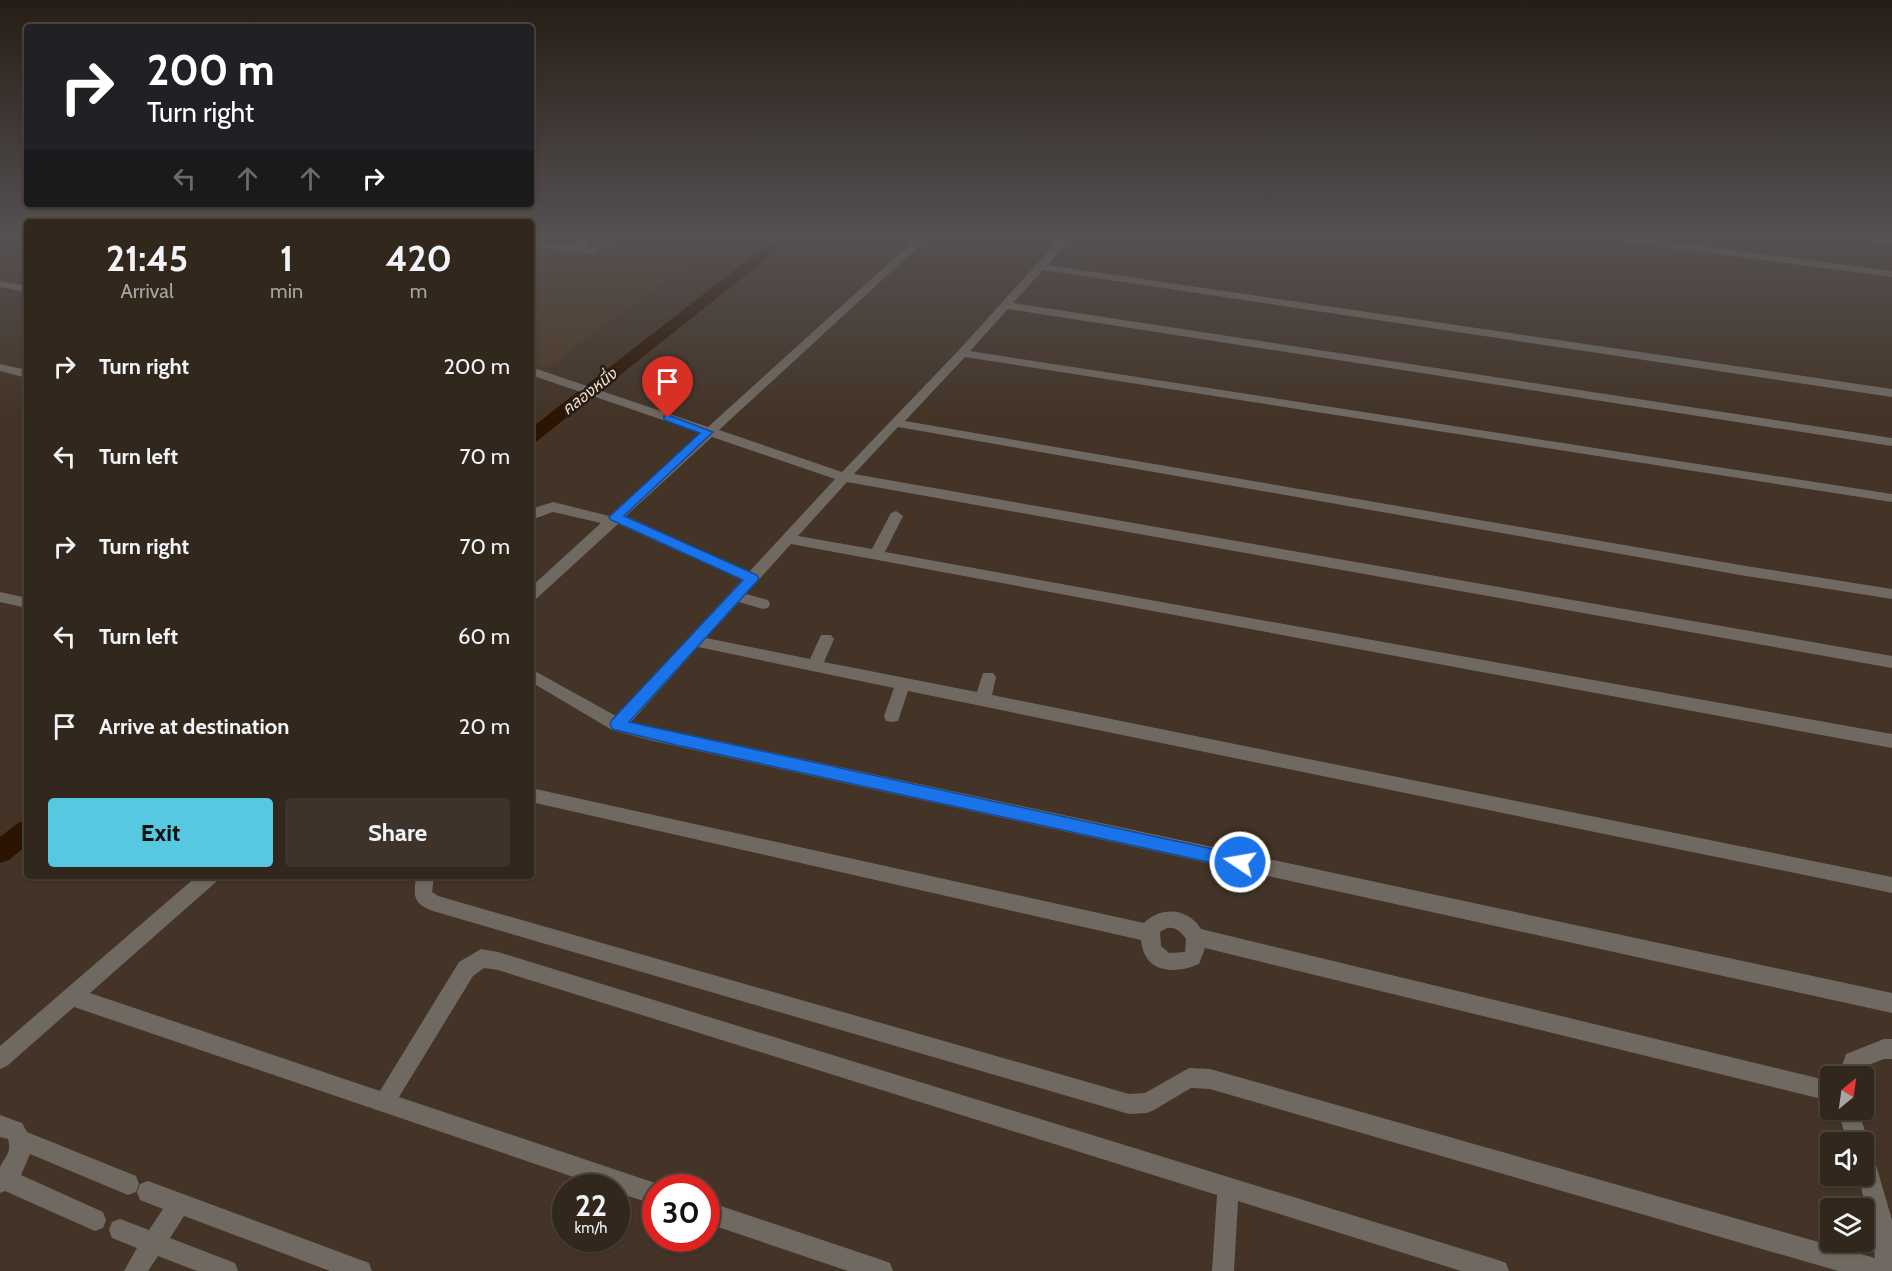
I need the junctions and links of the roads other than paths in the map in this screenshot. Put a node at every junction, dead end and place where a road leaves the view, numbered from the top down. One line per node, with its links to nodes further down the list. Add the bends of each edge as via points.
1 (860, 294): 11 (street)
2 (1016, 294): 4 (street)
3 (1225, 294): 9 (street)
4 (1006, 305): 5 (street); 12 (street)
5 (962, 353): 10 (street); 14 (street)
6 (0, 367): 7 (street)
7 (24, 373)
8 (534, 374): 11 (street)
9 (1892, 393)
10 (896, 423): 13 (street); 22 (street)
11 (708, 432): 13 (street); 17 (street)
12 (1892, 442)
13 (844, 477): 18 (street); 29 (street)
14 (1892, 498)
15 (534, 513): 17 (street, via 553,507)
16 (897, 516): 19 (street)
17 (613, 519): 20 (street); 21 (street)
18 (789, 539): 19 (street); 20 (street)
19 (876, 555): 37 (street)
20 (752, 579): 23 (street)
21 (534, 592)
22 (1892, 594)
23 (736, 596): 26 (street); 28 (street)
24 (0, 597): 25 (street)
25 (24, 602)
26 (764, 604)
27 (826, 639): 30 (street)
28 (694, 641): 30 (street); 36 (street)
29 (1892, 662)
30 (815, 665): 33 (street)
31 (534, 677): 36 (street)
32 (988, 677): 34 (street)
33 (903, 683): 34 (street); 35 (street)
34 (983, 700): 41 (street)
35 (892, 716)
36 (618, 724): 45 (street, via 676,740)
37 (1892, 741)
38 (534, 796): 42 (street)
39 (207, 879): 44 (street)
40 (425, 879): 58 (street, via 423,896 434,903 1129,1104 1147,1103 1189,1078 1210,1079 1874,1270 1887,1269)
41 (1892, 885)
42 (1149, 933): 43 (street, via 1158,922 1172,919 1186,925); 43 (street, via 1156,955 1178,964 1196,952)
43 (1196, 937): 49 (street)
44 (72, 997): 47 (street); 50 (street)
45 (1892, 1003)
46 (1892, 1049): 48 (street, via 1853,1061)
47 (0, 1059)
48 (1851, 1066)
49 (1820, 1088)
50 (384, 1103): 55 (street, via 466,969 481,958); 56 (street)
51 (0, 1126): 52 (street, via 15,1130)
52 (21, 1140): 53 (street, via 21,1152); 57 (street)
53 (2, 1181): 60 (street)
54 (1874, 1184): 58 (street)
55 (1228, 1187): 67 (street); 68 (street)
56 (642, 1189)
57 (179, 1204): 62 (street); 65 (street)
58 (1886, 1213)
59 (720, 1217): 66 (street)
60 (95, 1220)
61 (120, 1230): 62 (street)
62 (154, 1243): 63 (street); 64 (street)
63 (135, 1271)
64 (227, 1271)
65 (362, 1271)
66 (882, 1271)
67 (1223, 1271)
68 (1498, 1271)

